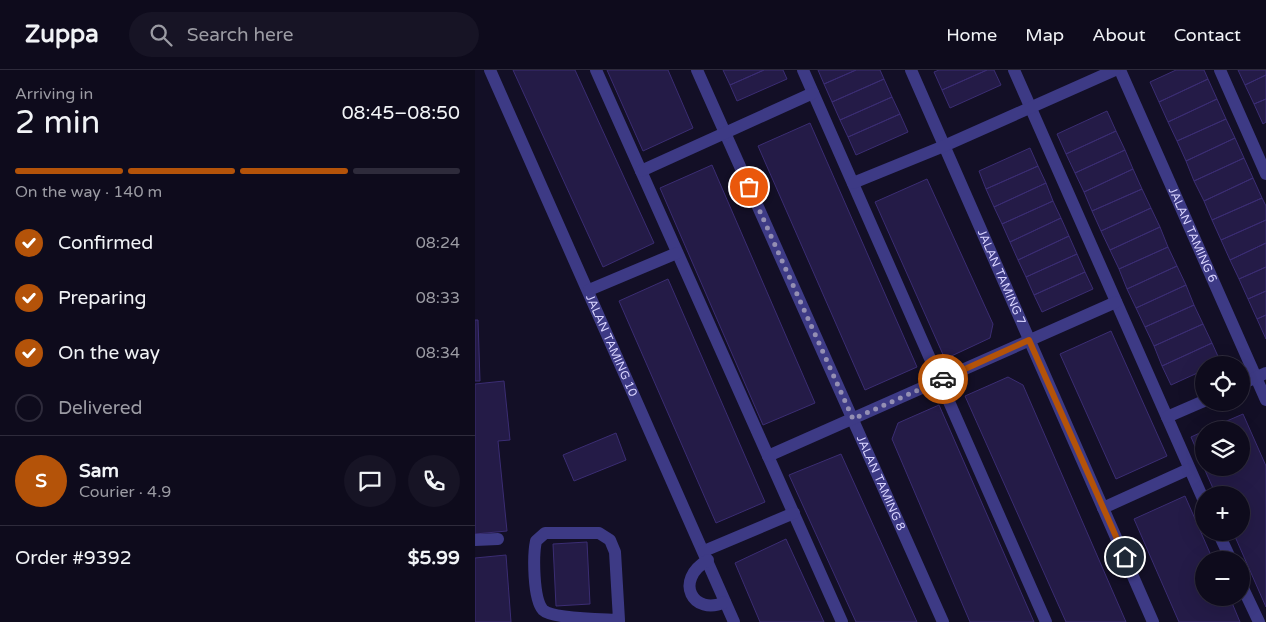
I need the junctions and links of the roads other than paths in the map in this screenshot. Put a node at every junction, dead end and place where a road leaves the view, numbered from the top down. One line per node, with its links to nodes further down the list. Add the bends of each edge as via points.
1 (491, 70): 18 (street, JALAN TAMING 10)
2 (596, 70): 14 (street)
3 (697, 70): 12 (street, JALAN TAMING 8)
4 (803, 70): 10 (street)
5 (911, 70): 13 (street, JALAN TAMING 7)
6 (1014, 70): 11 (street)
7 (1115, 70): 11 (street)
8 (1120, 70): 21 (street, JALAN TAMING 6)
9 (1220, 70): 15 (street)
10 (813, 93): 12 (street); 16 (street)
11 (1031, 108): 13 (street); 19 (street)
12 (725, 133): 14 (street); 26 (street, JALAN TAMING 8)
13 (944, 146): 16 (street); 20 (street, JALAN TAMING 7)
14 (641, 171): 17 (street)
15 (1266, 174)
16 (853, 183): 22 (street)
17 (677, 253): 18 (street); 27 (street)
18 (589, 290): 34 (street, JALAN TAMING 10)
19 (1116, 302): 20 (street); 25 (street)
20 (1029, 340): 22 (street); 30 (street, JALAN TAMING 7)
21 (1261, 376): 23 (street, JALAN TAMING 6)
22 (939, 380): 26 (street); 41 (street)
23 (1266, 400)
24 (1195, 405): 25 (street)
25 (1167, 417): 28 (street)
26 (853, 419): 27 (street); 40 (street, JALAN TAMING 8)
27 (768, 456): 31 (street)
28 (1189, 469): 29 (street); 30 (street)
29 (1197, 486)
30 (1103, 508): 42 (street, JALAN TAMING 7)
31 (794, 513): 34 (street); 39 (street)
32 (498, 539): 33 (street)
33 (475, 540)
34 (706, 556): 35 (street, JALAN TAMING 10); 35 (street, via 693,571 689,587 701,603 716,606)
35 (725, 602): 38 (street, JALAN TAMING 10)
36 (1250, 603): 43 (street)
37 (619, 621): 37 (street, via 615,552 610,540 599,533 545,533 535,540 537,598 543,610 555,616)
38 (734, 622)
39 (842, 622)
40 (943, 622)
41 (1046, 622)
42 (1153, 622)
43 (1259, 622)

